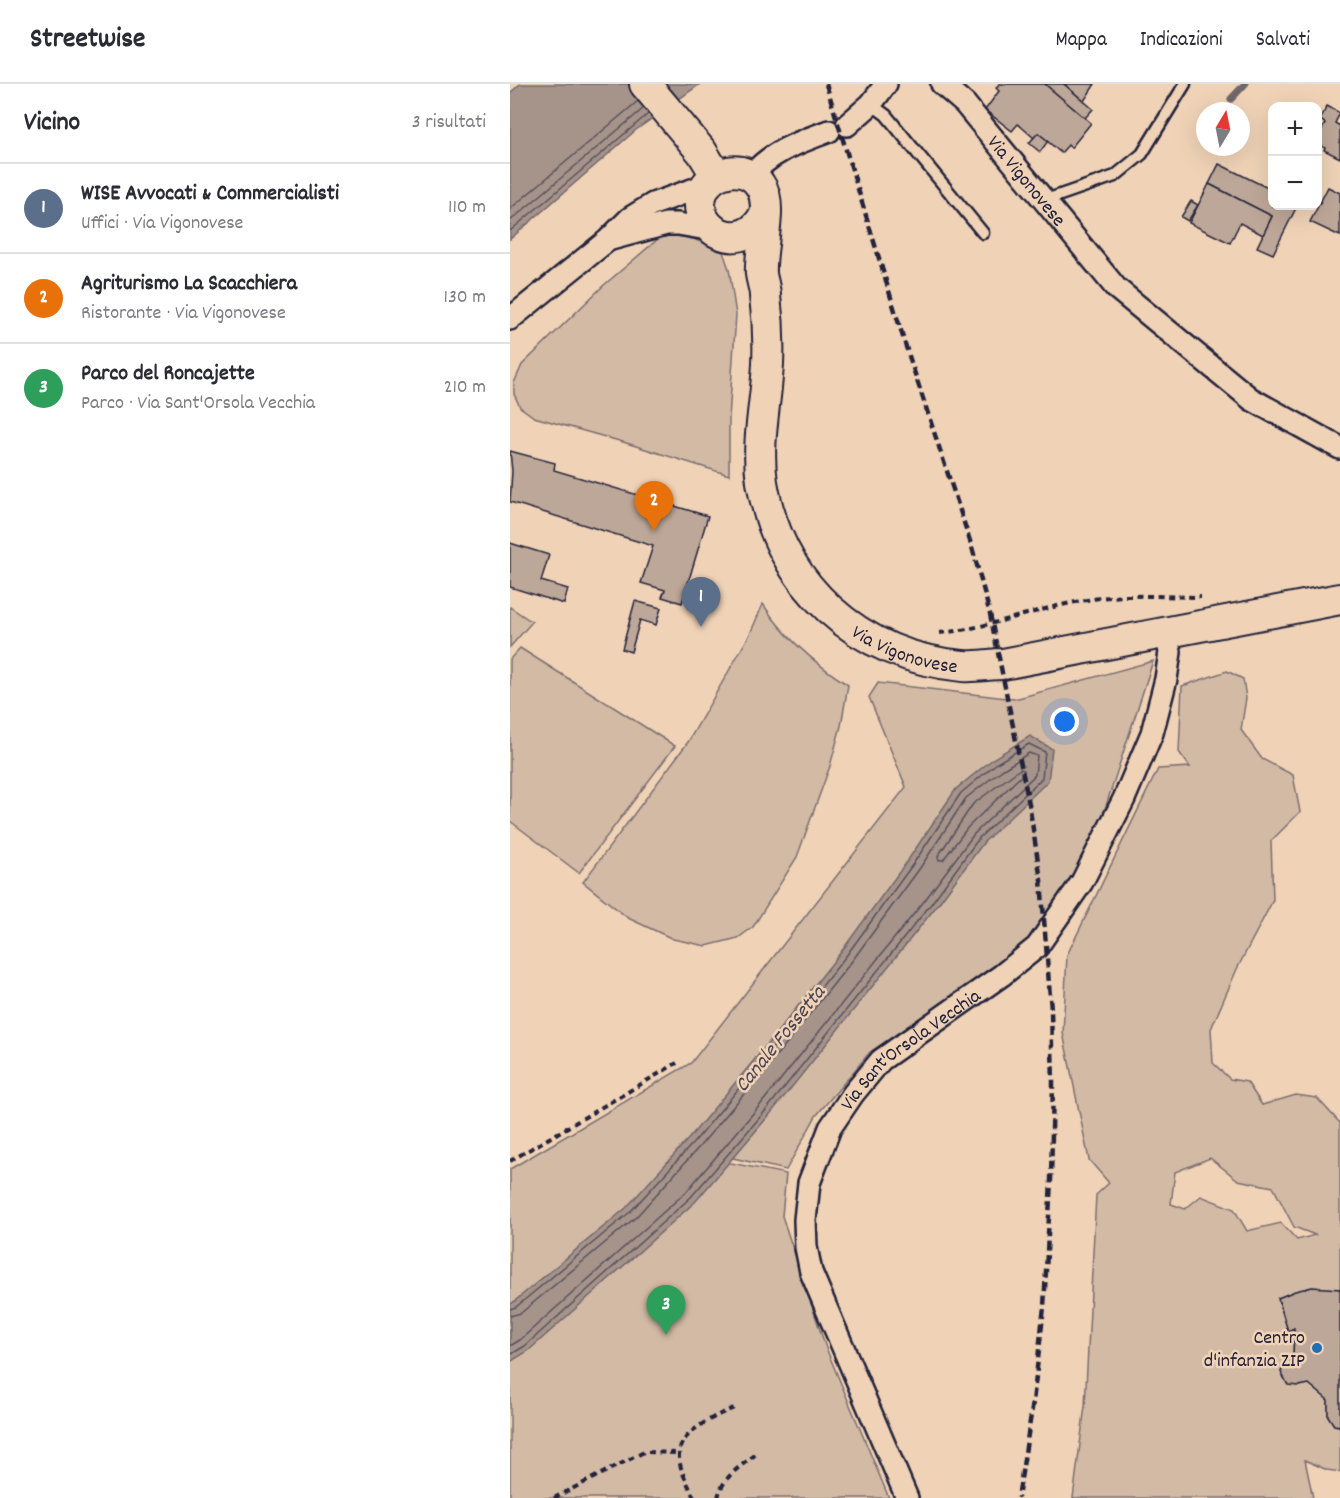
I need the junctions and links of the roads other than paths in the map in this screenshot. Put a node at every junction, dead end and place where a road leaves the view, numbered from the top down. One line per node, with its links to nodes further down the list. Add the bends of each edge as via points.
1 (645, 84): 7 (main road, via 707,159)
2 (886, 84): 5 (street)
3 (942, 84): 8 (street, Via Vigonovese, via 964,104)
4 (1185, 84): 8 (lane, via 1142,154 1115,176)
5 (871, 104): 6 (street, via 838,128 773,154); 11 (lane, via 886,115)
6 (751, 176): 7 (main road, via 734,171); 9 (main road, Via Vigonovese, via 764,192)
7 (711, 180): 10 (main road, Via Vigonovese, via 700,204 706,223); 12 (street, via 653,204 630,218)
8 (1043, 201): 15 (street, Via Vigonovese, via 1116,288 1251,399)
9 (765, 214): 10 (main road, via 747,234); 13 (main road, Via Vigonovese)
10 (720, 233): 12 (street, via 666,224); 13 (main road, Via Vigonovese, via 752,261)
11 (983, 233)
12 (608, 240): 14 (street)
13 (761, 275): 17 (main road, Via Vigonovese, via 769,342 761,459 769,516 788,560 834,614 884,645 913,656 964,666 1003,664)
14 (510, 319)
15 (1340, 448)
16 (1340, 599): 17 (main road, Via Vigonovese)
17 (1166, 633): 18 (street, Via Sant'Orsola Vecchia, via 1170,652 1152,733 1082,882 1037,947 881,1060 830,1128 809,1183 805,1220 811,1272)
18 (907, 1498)

